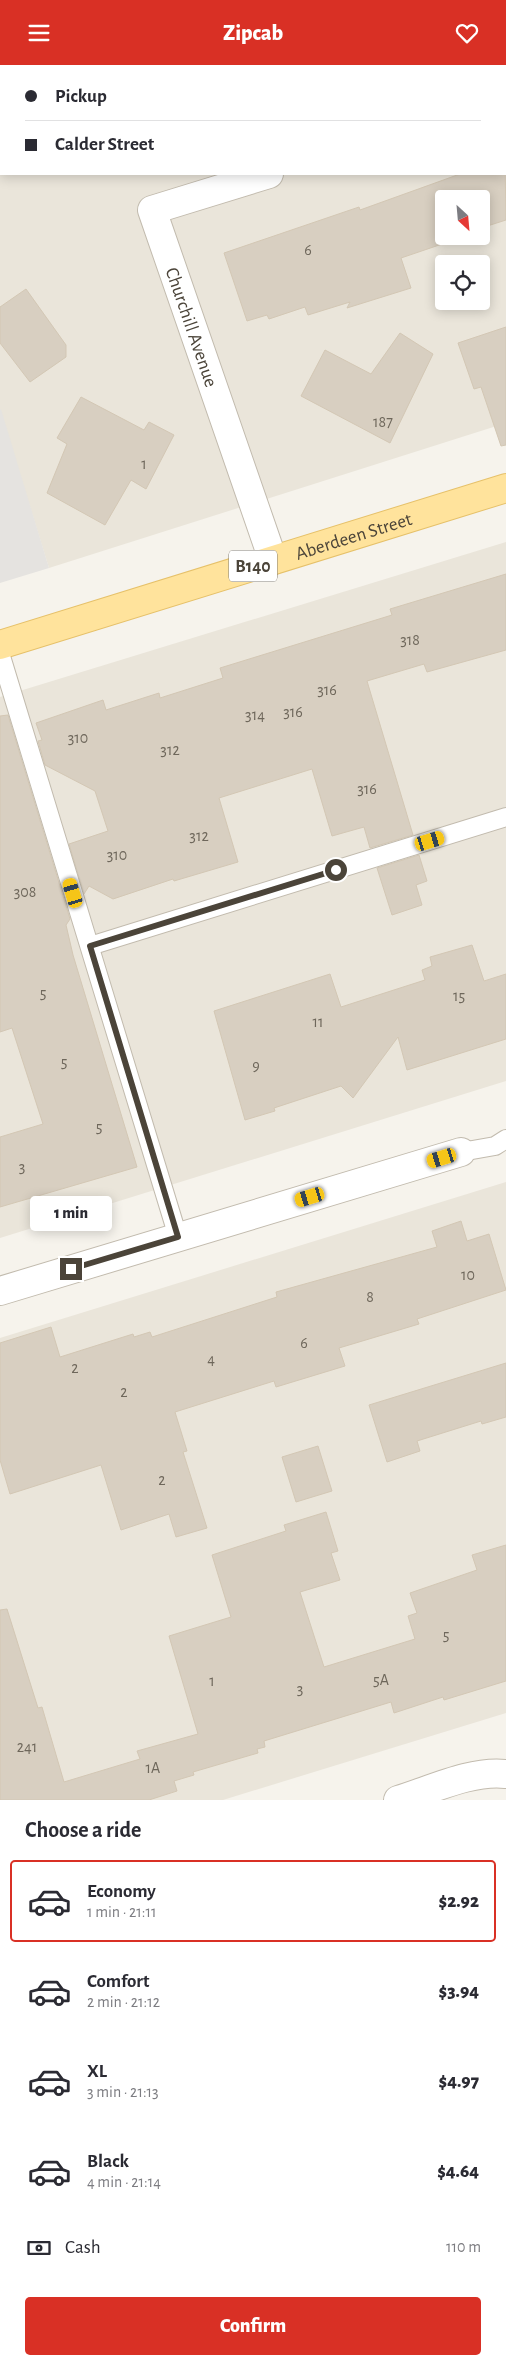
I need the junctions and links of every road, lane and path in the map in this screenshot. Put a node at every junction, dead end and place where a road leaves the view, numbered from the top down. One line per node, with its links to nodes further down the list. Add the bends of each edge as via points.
1 (266, 175): 3 (street, Churchill Avenue, via 152,210)
2 (506, 488): 3 (main road, Aberdeen Street / B140)
3 (273, 560): 4 (main road, Aberdeen Street / B140)
4 (0, 645)
5 (0, 653): 7 (lane)
6 (506, 817): 7 (lane)
7 (90, 946): 10 (lane)
8 (506, 1139): 9 (lane, via 495,1146)
9 (461, 1152): 10 (street)
10 (178, 1237): 11 (street)
11 (0, 1291)
12 (506, 1774): 13 (street, via 466,1779)
13 (398, 1800)

